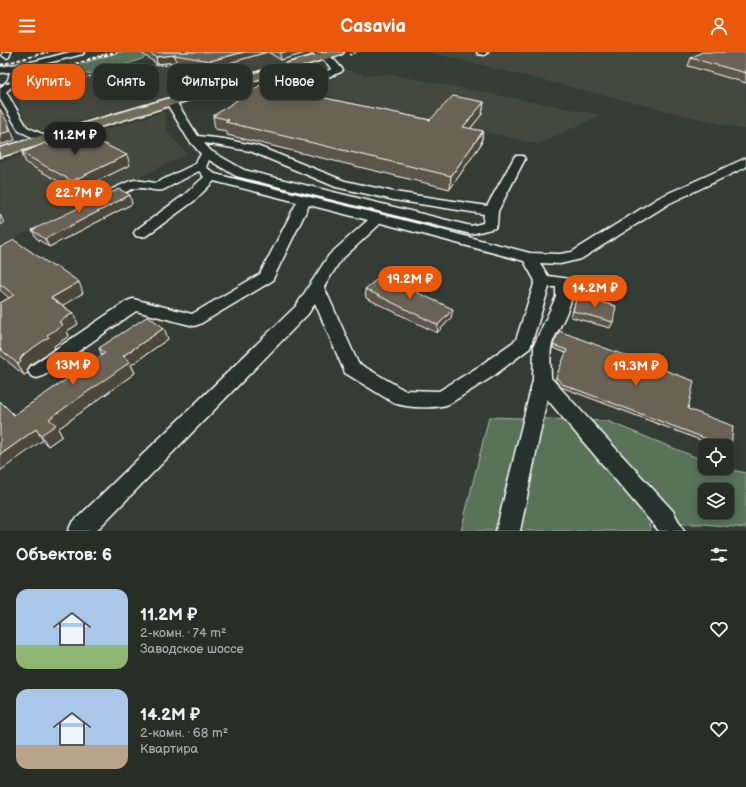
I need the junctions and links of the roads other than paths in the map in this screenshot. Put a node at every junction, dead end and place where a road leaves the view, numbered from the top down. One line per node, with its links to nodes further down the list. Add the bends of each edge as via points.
1 (80, 52): 6 (street)
2 (338, 52): 5 (main road)
3 (481, 52): 4 (street)
4 (484, 52)
5 (320, 54): 7 (main road); 11 (street, via 338,70)
6 (37, 64)
7 (294, 64)
8 (0, 70): 9 (street)
9 (12, 72)
10 (12, 73): 12 (street)
11 (328, 74)
12 (0, 77)
13 (260, 77): 15 (main road)
14 (12, 82): 17 (street, via 2,92 23,128)
15 (171, 102): 16 (street); 17 (main road)
16 (194, 139): 19 (street); 26 (street, via 253,148 340,184 394,196)
17 (47, 140): 18 (main road)
18 (0, 153)
19 (207, 154): 22 (street); 26 (street, via 240,172 471,230 490,225)
20 (519, 159): 26 (street)
21 (746, 162): 29 (street, via 665,200)
22 (200, 166): 23 (street); 25 (street, via 158,187 135,184)
23 (211, 178): 24 (street); 28 (street, via 189,198)
24 (304, 201): 27 (street); 34 (street, via 266,277 194,320 133,305)
25 (94, 203)
26 (491, 211)
27 (378, 218): 30 (street); 33 (street, via 334,258)
28 (140, 232)
29 (568, 257): 30 (street); 32 (street)
30 (530, 258): 31 (street)
31 (543, 281): 32 (street); 33 (street, via 524,343 442,399 401,398 351,368)
32 (564, 283): 35 (street, via 564,297 543,345)
33 (316, 287): 36 (street, via 302,310)
34 (37, 371)
35 (542, 380): 37 (street); 38 (street, via 660,513)
36 (80, 531)
37 (508, 531)
38 (672, 531)

